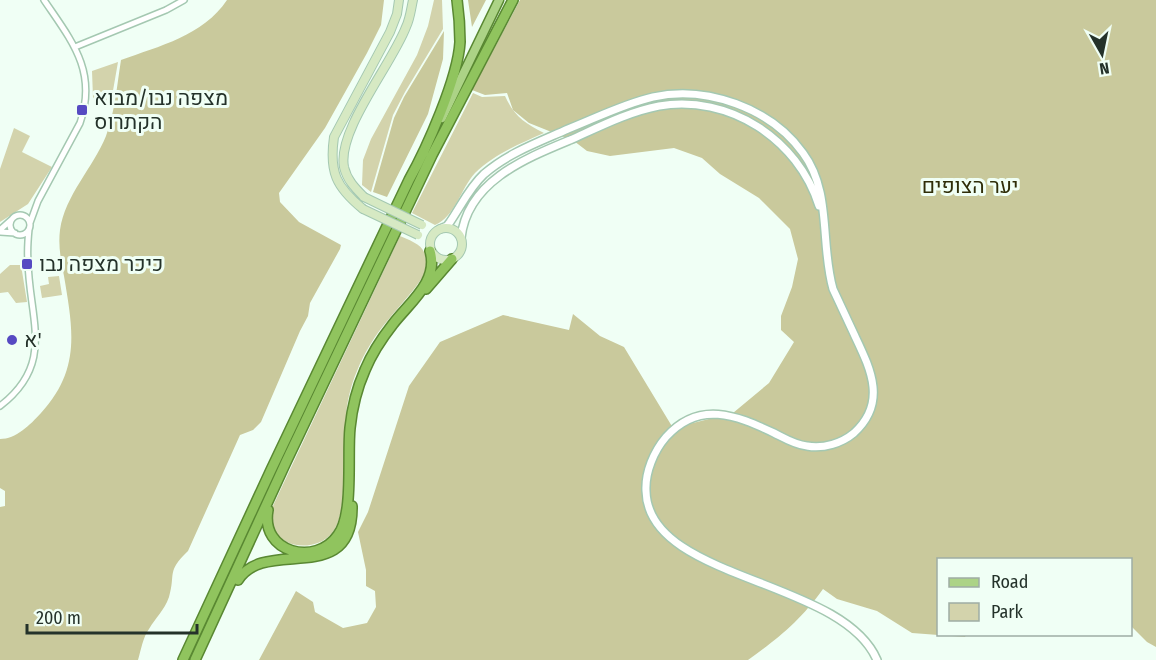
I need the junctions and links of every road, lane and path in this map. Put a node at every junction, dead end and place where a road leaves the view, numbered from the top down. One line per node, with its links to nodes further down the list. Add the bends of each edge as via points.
1 (44, 0): 8 (street)
2 (184, 0): 8 (street)
3 (399, 0): 18 (main road, bridge, via 390,32 334,137 332,171 343,190 363,209 418,235)
4 (413, 0): 13 (main road, bridge, via 407,26 350,130 344,164 347,179 364,197)
5 (457, 0): 9 (highway, via 460,43 454,72)
6 (499, 0): 9 (main road)
7 (512, 0): 23 (highway, via 432,155)
8 (75, 47): 10 (street, via 87,81 84,112)
9 (423, 154): 26 (highway)
10 (39, 199): 11 (street); 12 (street)
11 (15, 217): 12 (street, via 24,216); 15 (street); 16 (street, via 11,228)
12 (29, 226): 16 (street, via 25,233); 19 (street)
13 (439, 229): 14 (street, via 447,226 483,176 523,149 615,109 677,94 720,99 754,112 784,133 802,151 815,175 823,202); 17 (main road, via 455,230); 18 (main road, via 431,236)
14 (824, 229): 17 (street, via 817,197 802,167 768,132 718,109 677,104 619,118 505,171 474,202 462,224); 28 (street, via 832,289 868,362 873,381 872,404 864,420 847,438 814,447 789,441 732,416 697,417 673,430 658,448 648,471 646,493 657,524 680,546 834,615 862,637)
15 (0, 231): 16 (street)
16 (17, 234): 19 (street)
17 (461, 238): 20 (main road, via 462,248)
18 (430, 247): 20 (main road, via 433,255 442,260); 21 (highway, via 431,274)
19 (28, 250): 22 (street, via 36,351 26,379)
20 (452, 259): 21 (highway)
21 (405, 309): 24 (highway, via 364,371 352,413)
22 (0, 406)
23 (286, 462): 24 (highway, via 269,507 268,530 282,546 306,552 327,546 343,526); 25 (highway)
24 (349, 463): 25 (highway, via 352,518 340,543 316,557 265,562 248,568)
25 (224, 602): 27 (highway)
26 (183, 660)
27 (195, 660)
28 (877, 660)

